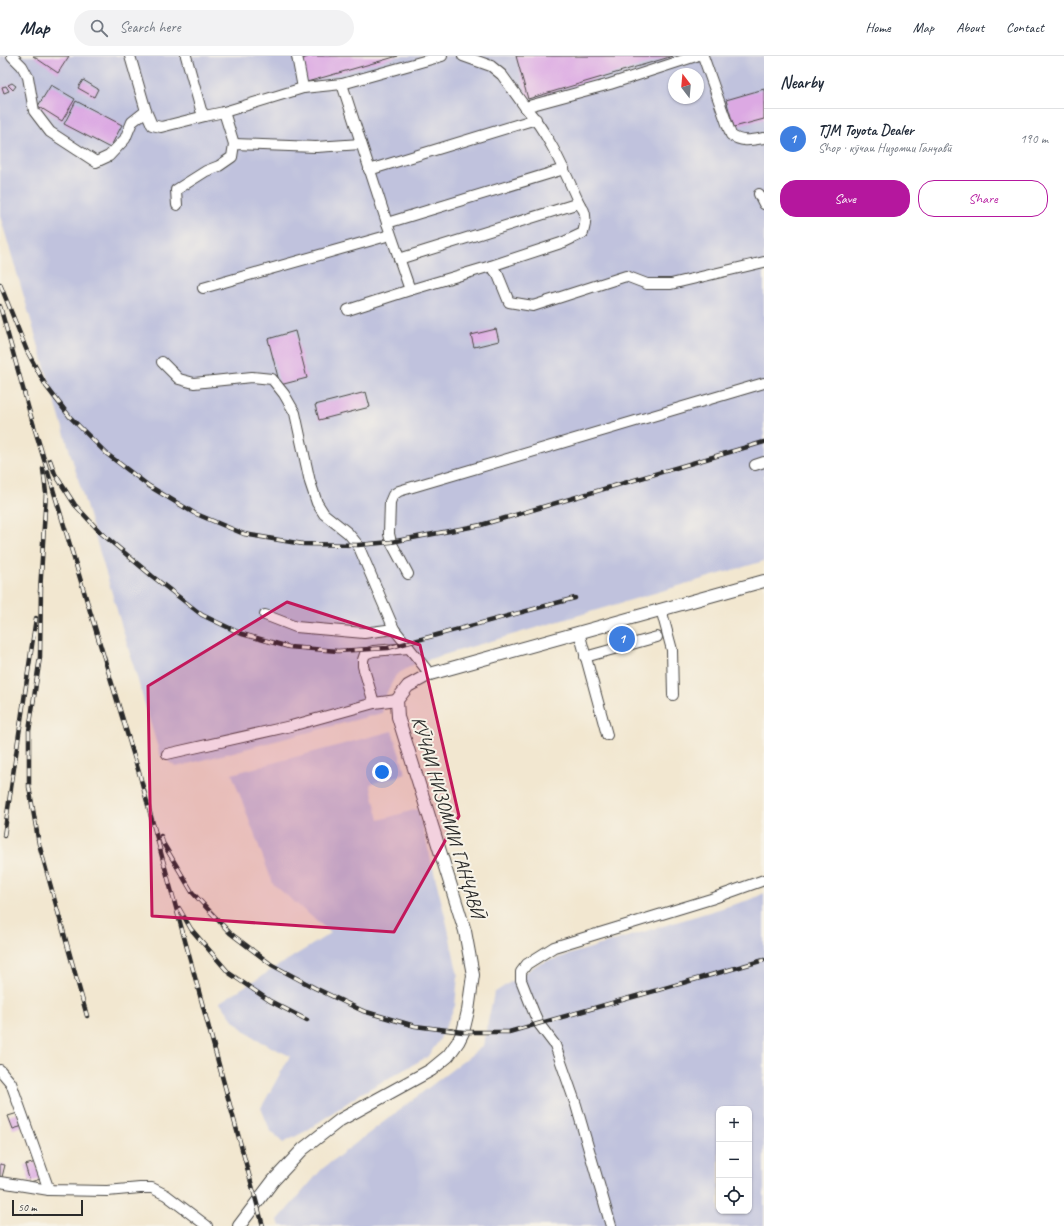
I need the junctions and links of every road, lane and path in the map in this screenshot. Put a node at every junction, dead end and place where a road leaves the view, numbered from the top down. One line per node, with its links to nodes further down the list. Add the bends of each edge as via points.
1 (12, 56): 12 (street, via 28,77 34,111 50,132 96,162 109,156 124,139 132,122)
2 (130, 56): 12 (street)
3 (186, 56): 14 (street, via 201,110)
4 (297, 56): 10 (street)
5 (442, 56): 9 (street)
6 (463, 56): 11 (street, via 491,66 502,75)
7 (696, 56): 11 (street, via 610,84)
8 (703, 56): 16 (street, via 731,135 738,140 746,141)
9 (342, 84): 10 (street); 18 (street)
10 (303, 88): 13 (street)
11 (525, 107): 15 (street)
12 (146, 111): 14 (street, via 152,125 161,127)
13 (224, 112): 14 (street); 17 (street)
14 (205, 116)
15 (536, 119): 19 (street); 20 (street)
16 (764, 138)
17 (234, 144): 18 (street, via 316,147); 24 (street, via 232,157 176,190)
18 (361, 144): 20 (street)
19 (564, 169): 22 (street); 25 (street)
20 (370, 170): 25 (street)
21 (758, 194): 23 (street)
22 (579, 203): 27 (street); 29 (street, via 584,212 583,233 564,242)
23 (764, 204)
24 (177, 205)
25 (387, 223): 26 (street)
26 (390, 235): 27 (street); 30 (street)
27 (399, 259): 31 (street)
28 (764, 262): 29 (street, via 671,284 647,284 626,276 533,306 509,302)
29 (491, 266): 31 (street)
30 (203, 288)
31 (410, 290): 32 (street)
32 (348, 310)
33 (162, 362): 39 (street, via 179,379 194,383 252,377 272,379 295,413 317,503 324,514 348,533 358,545)
34 (764, 382): 35 (street, via 399,491 393,495 390,502 390,534 391,542)
35 (408, 574)
36 (764, 581): 37 (main road, КӮЧАИ НИЗОМИИ ГАНҶАВӢ)
37 (661, 609): 40 (main road, КӮЧАИ НИЗОМИИ ГАНҶАВӢ); 45 (street, via 672,650)
38 (265, 615): 39 (street, via 296,627 364,633)
39 (394, 629): 42 (street)
40 (579, 632): 43 (street); 44 (main road, КӮЧАИ НИЗОМИИ ГАНҶАВӢ)
41 (656, 637): 43 (street)
42 (409, 648): 44 (street); 47 (street, via 365,654 363,666)
43 (585, 657): 48 (street)
44 (430, 674): 46 (main road, КӮЧАИ НИЗОМИИ ГАНҶАВӢ, via 408,686)
45 (673, 695)
46 (397, 700): 47 (street); 55 (main road, КӮЧАИ НИЗОМИИ ГАНҶАВӢ, via 398,717 464,931 473,975 463,1032 448,1056 431,1070 340,1120 303,1149)
47 (374, 703): 49 (street, via 291,726)
48 (607, 735)
49 (167, 754)
50 (764, 880): 56 (street, via 554,947 527,964 521,972 521,980 538,1024 555,1045 576,1105)
51 (0, 1070): 53 (street, via 11,1083)
52 (0, 1182): 53 (street)
53 (49, 1190): 54 (street, via 107,1191 152,1188 166,1195)
54 (207, 1226)
55 (239, 1226)
56 (611, 1226)

